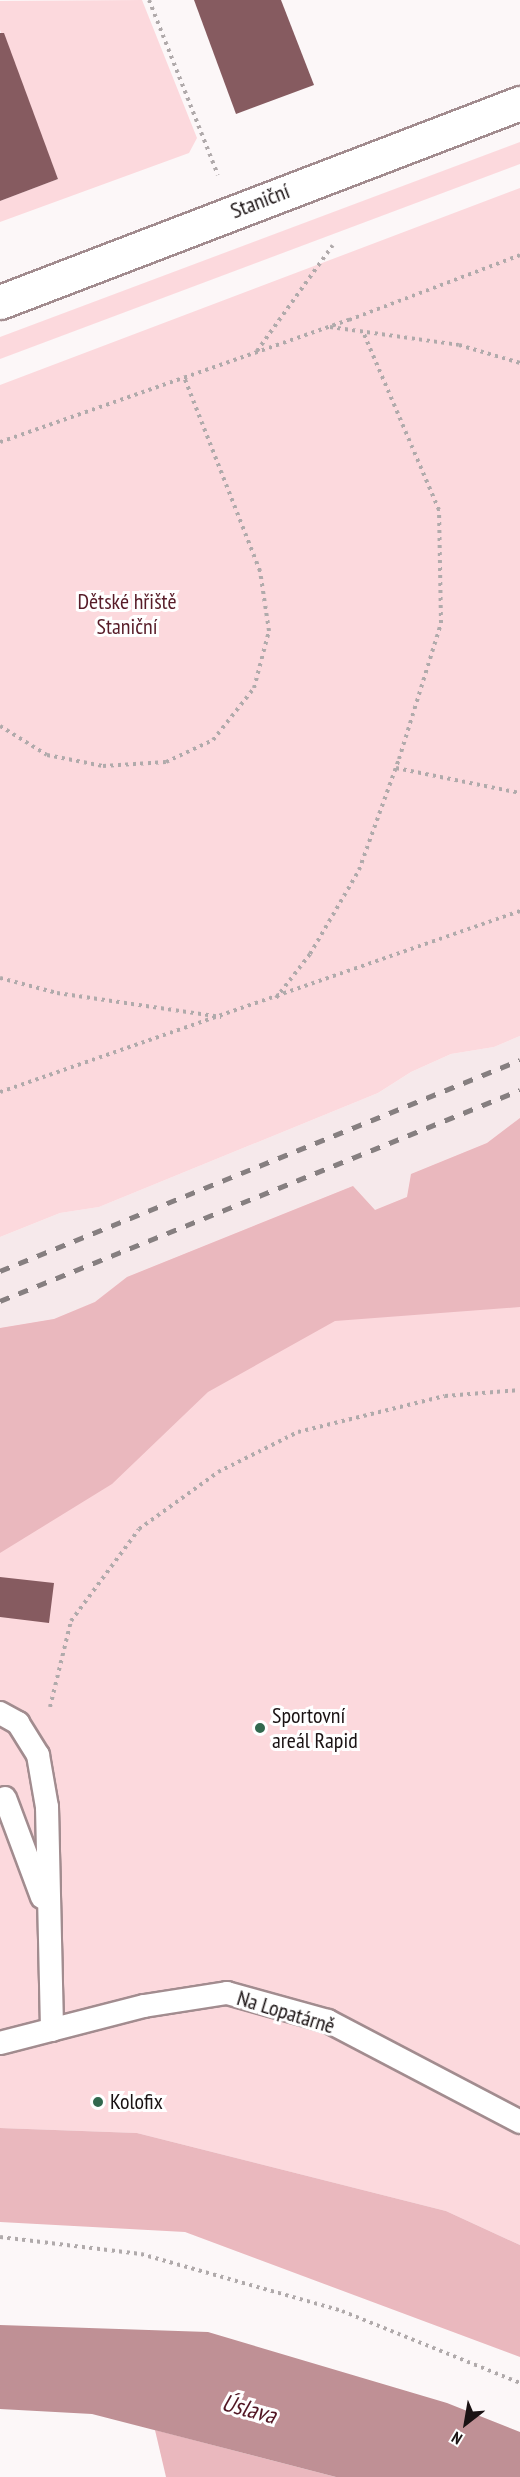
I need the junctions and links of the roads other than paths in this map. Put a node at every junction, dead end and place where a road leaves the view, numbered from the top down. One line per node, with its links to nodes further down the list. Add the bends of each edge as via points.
1 (520, 103): 2 (street, Staniční)
2 (0, 302)
3 (0, 1713): 5 (lane, via 18,1723 39,1755 47,1807)
4 (5, 1798): 5 (lane)
5 (48, 1913): 6 (lane)
6 (52, 2030): 7 (lane, Na Lopatárně); 8 (lane, Na Lopatárně, via 144,2006 226,1993 328,2021)
7 (0, 2043)
8 (520, 2122)

